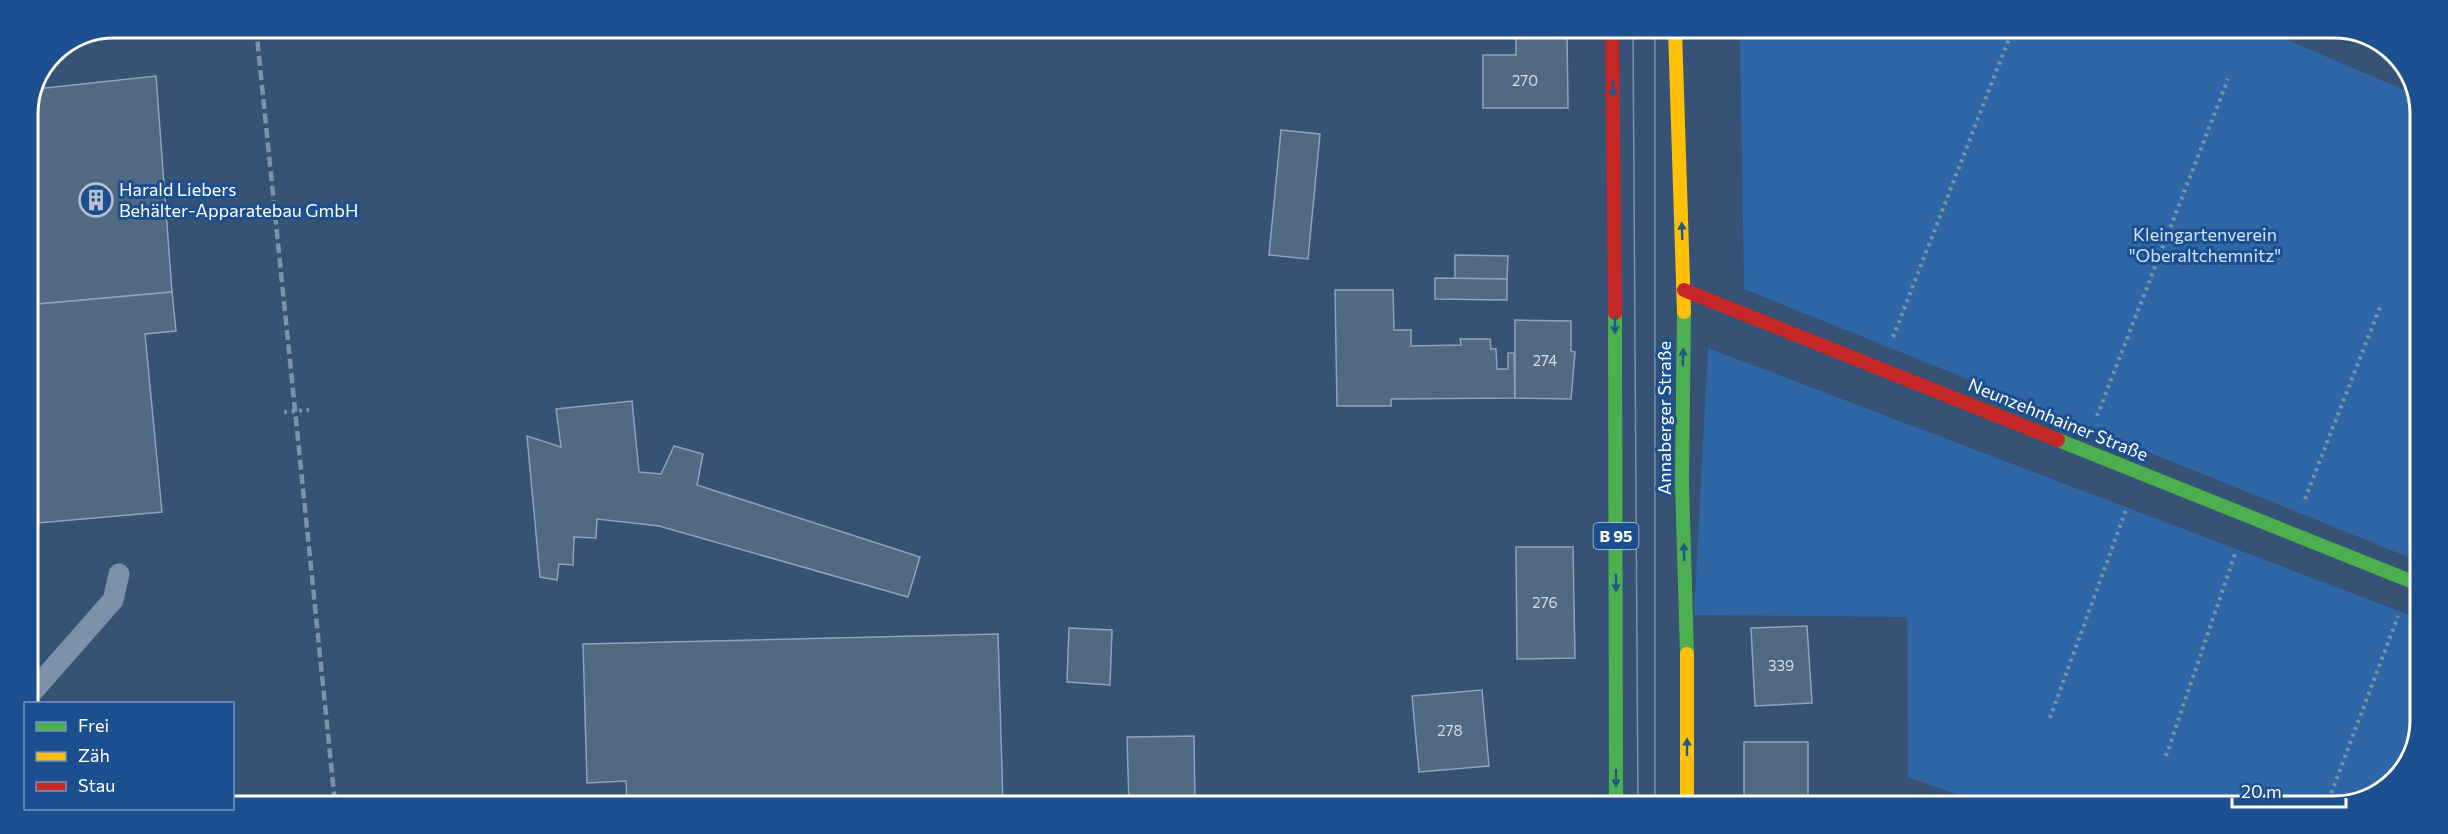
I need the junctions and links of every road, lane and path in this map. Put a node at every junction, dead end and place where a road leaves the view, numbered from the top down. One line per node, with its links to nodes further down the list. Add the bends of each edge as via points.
1 (1612, 37): 20 (main road, B 95, one-way to 20)
2 (1675, 37): 5 (main road, Annaberger Straße, one-way to 2)
3 (2010, 37): 7 (path)
4 (2228, 78): 10 (path)
5 (1684, 290): 7 (main road, Neunzehnhainer Straße); 21 (main road, Annaberger Straße, one-way to 5, via 1682,483)
6 (2380, 307): 13 (path)
7 (1881, 368): 10 (main road, Neunzehnhainer Straße)
8 (309, 410): 9 (path)
9 (284, 412)
10 (2084, 450): 11 (main road, Neunzehnhainer Straße)
11 (2140, 473): 12 (main road, Neunzehnhainer Straße); 18 (path)
12 (2248, 516): 13 (main road, Neunzehnhainer Straße); 19 (path)
13 (2292, 533): 15 (main road, Neunzehnhainer Straße)
14 (119, 574): 17 (lane, via 113,600)
15 (2410, 581)
16 (2410, 596): 22 (path)
17 (38, 686)
18 (2050, 718)
19 (2166, 756)
20 (1616, 796)
21 (1687, 796)
22 (2330, 796)

